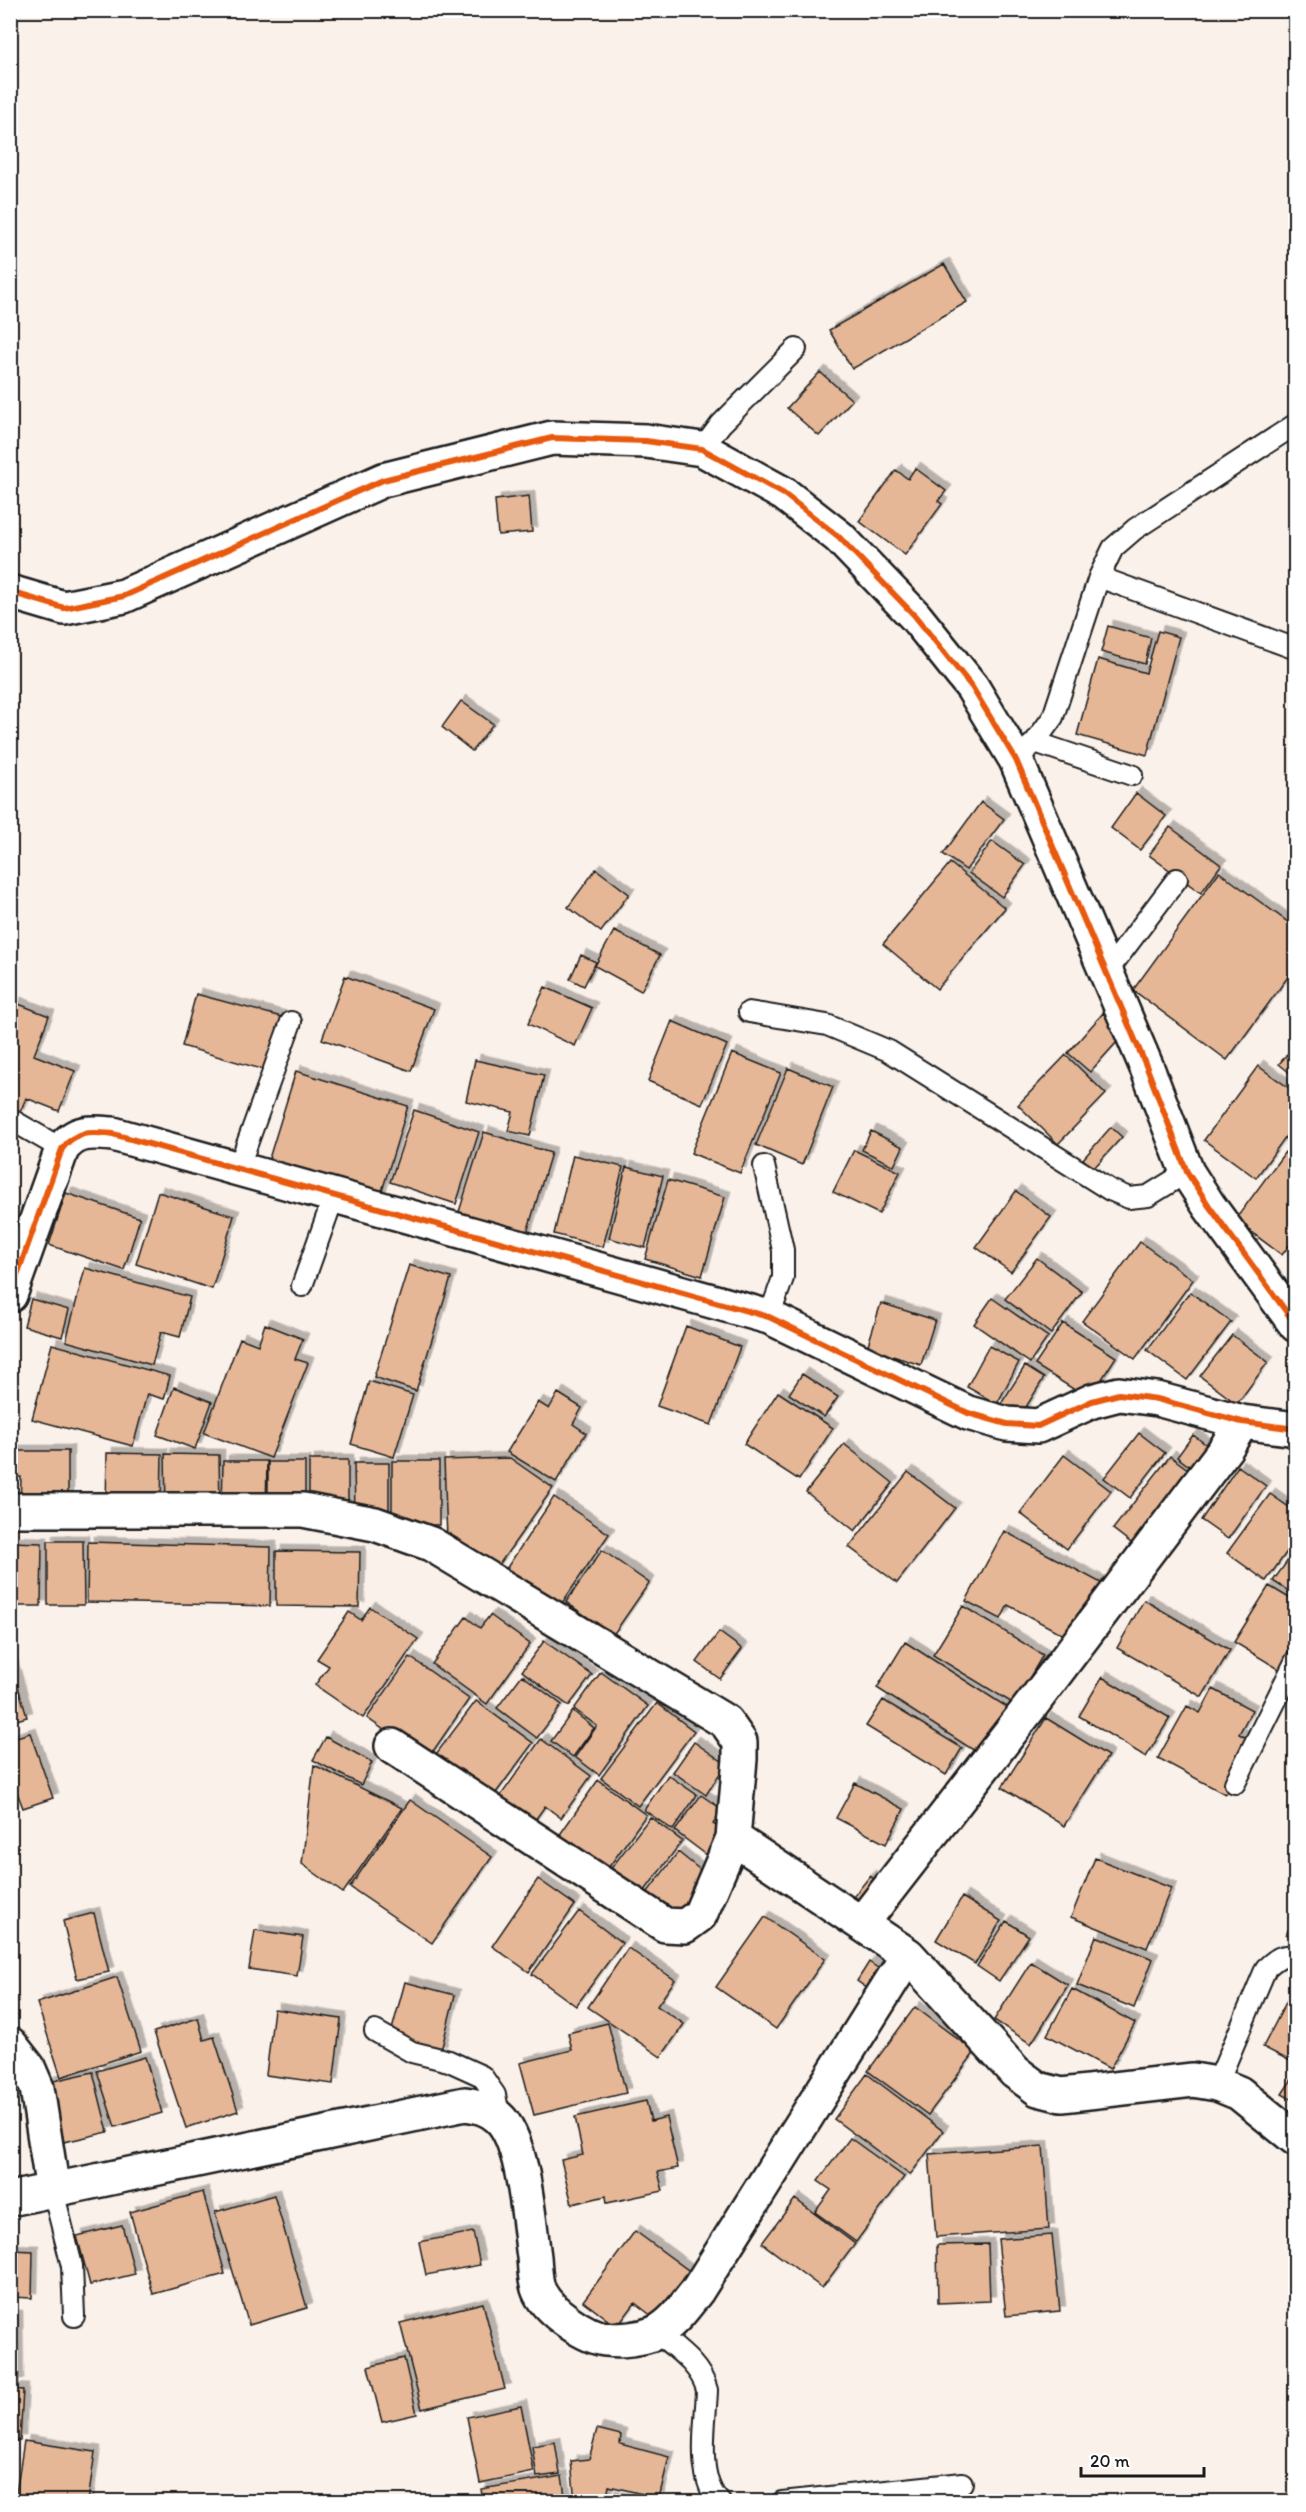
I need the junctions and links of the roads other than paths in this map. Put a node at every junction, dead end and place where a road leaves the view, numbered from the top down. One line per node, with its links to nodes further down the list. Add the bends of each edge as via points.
1 (796, 349): 3 (lane, via 721,424)
2 (1296, 424): 4 (lane, via 1135,529 1113,548)
3 (702, 449): 5 (street, via 646,441 552,438 383,480 123,596 64,608); 7 (street, via 784,494 839,537 915,616)
4 (1099, 577): 6 (lane); 7 (lane, via 1053,717)
5 (10, 592)
6 (1296, 649)
7 (1026, 751): 8 (lane); 10 (street)
8 (1132, 775)
9 (1177, 879): 10 (lane)
10 (1106, 973): 17 (street)
11 (748, 1012): 17 (lane, via 827,1025 889,1051 1110,1190 1129,1198 1148,1196)
12 (291, 1022): 16 (lane)
13 (10, 1119): 14 (lane)
14 (62, 1149): 16 (street, via 70,1138 85,1132 113,1134); 20 (street)
15 (764, 1166): 21 (lane, via 783,1250 783,1278)
16 (238, 1169): 18 (street)
17 (1187, 1172): 22 (street)
18 (334, 1196): 19 (lane); 21 (street)
19 (302, 1286)
20 (10, 1295)
21 (769, 1317): 23 (street, via 968,1413 1007,1424 1038,1426 1092,1401 1119,1394 1157,1399)
22 (1296, 1325)
23 (1242, 1422): 24 (street); 30 (street, via 1033,1703)
24 (1296, 1430)
25 (19, 1510): 29 (street, via 303,1510 375,1524 431,1544 726,1722 740,1742)
26 (1296, 1660): 28 (lane)
27 (392, 1746): 29 (street, via 665,1925 685,1926 700,1915)
28 (1235, 1783)
29 (733, 1838): 30 (street)
30 (862, 1923): 31 (street)
31 (908, 1955): 35 (street, via 1015,2072 1038,2089 1062,2095 1193,2080); 41 (street, via 697,2291 674,2320)
32 (1296, 1957): 35 (lane, via 1286,1954 1266,1968)
33 (375, 2031): 36 (lane, via 412,2052 450,2061 482,2076 495,2095)
34 (10, 2044): 38 (street, via 28,2067 37,2088)
35 (1217, 2084): 37 (street, via 1239,2093)
36 (500, 2118): 38 (street, via 484,2108 465,2104); 41 (street, via 520,2163 539,2292 552,2309 580,2329 604,2339 633,2339)
37 (1296, 2139)
38 (53, 2191): 39 (street); 40 (lane, via 72,2266)
39 (10, 2199)
40 (74, 2316)
41 (656, 2332): 43 (lane, via 693,2364 704,2379 704,2473 708,2488)
42 (962, 2483): 44 (lane)
43 (720, 2502)
44 (782, 2502)

